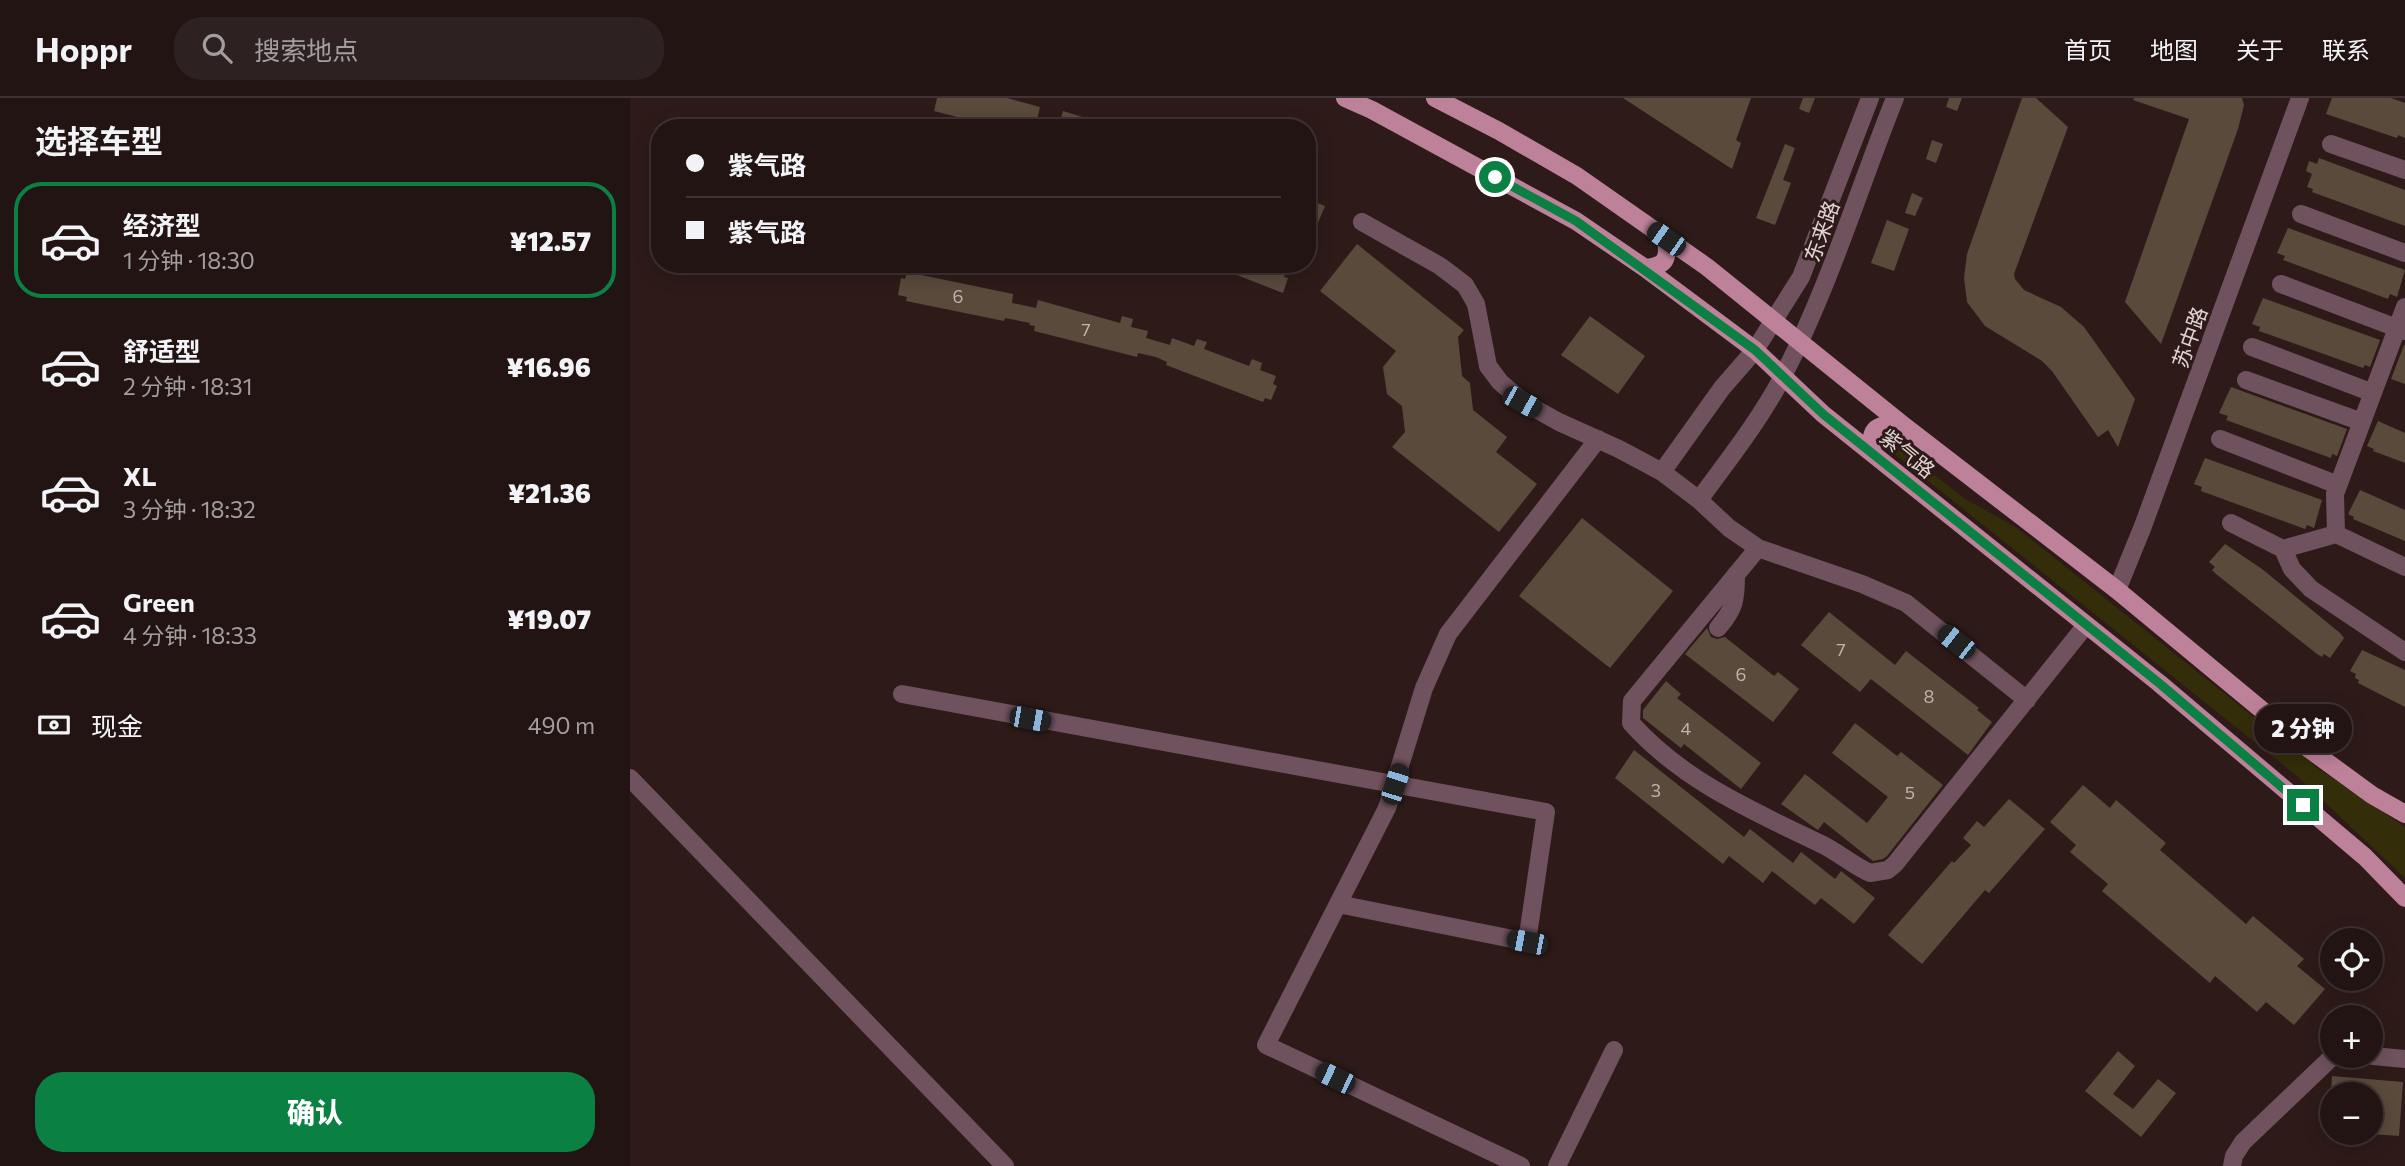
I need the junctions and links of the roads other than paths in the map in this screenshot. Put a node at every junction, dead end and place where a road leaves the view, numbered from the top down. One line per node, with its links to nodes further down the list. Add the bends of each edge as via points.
1 (1345, 98): 12 (main road, 紫气路, via 1576,221)
2 (1435, 98): 10 (main road, 紫气路, via 1577,176)
3 (2300, 98): 37 (street, 苏中路)
4 (1866, 99): 5 (street); 15 (street, 东来路, via 1801,277)
5 (1892, 104): 17 (street, 东来路, via 1824,290)
6 (2331, 144): 7 (street)
7 (2405, 170)
8 (2301, 214): 11 (street)
9 (1362, 222): 25 (street, via 1465,285 1476,304 1488,366 1500,382 1522,402)
10 (1666, 239): 12 (main road, via 1666,259 1658,267); 15 (main road, 紫气路)
11 (2405, 253)
12 (1645, 268): 19 (main road, 紫气路)
13 (2281, 284): 16 (street)
14 (2405, 307): 16 (street)
15 (1775, 321): 17 (main road, 紫气路); 19 (street, 东来路)
16 (2401, 329): 22 (street)
17 (1799, 341): 20 (street, 东来路); 24 (main road, 紫气路)
18 (2252, 347): 22 (street)
19 (1755, 350): 20 (main road, 紫气路); 28 (street, 东来路)
20 (1783, 377): 27 (main road, 紫气路); 30 (street, 东来路)
21 (2246, 380): 23 (street)
22 (2372, 393): 23 (street)
23 (2362, 422): 29 (street)
24 (1903, 425): 27 (main road, via 1884,424 1874,429 1870,438); 37 (main road, 紫气路)
25 (1598, 439): 28 (street); 44 (street, via 1448,634 1424,688)
26 (2220, 439): 29 (street)
27 (1873, 454): 38 (main road, 紫气路)
28 (1662, 472): 30 (street)
29 (2338, 485): 32 (street)
30 (1699, 500): 33 (street)
31 (2231, 523): 34 (street)
32 (2336, 534): 34 (street); 35 (street)
33 (1758, 548): 36 (street); 42 (street, via 1906,603)
34 (2283, 549): 40 (street, via 2292,569 2311,589)
35 (2405, 567)
36 (1736, 574): 39 (street, via 1736,600); 42 (street, via 1632,701 1631,723 1712,790 1835,851 1862,870 1879,873 1895,864)
37 (2117, 590): 45 (main road, 紫气路, via 2309,749)
38 (2086, 625): 42 (street); 46 (main road, 紫气路, via 2365,857)
39 (1718, 628)
40 (2405, 652)
41 (902, 694): 44 (street)
42 (2027, 700)
43 (630, 778): 52 (street)
44 (1395, 784): 47 (street); 47 (street, via 1546,812 1527,942)
45 (2405, 814)
46 (2405, 898)
47 (1338, 904): 53 (street, via 1266,1045)
48 (1614, 1050): 54 (street)
49 (2383, 1057): 50 (street)
50 (2405, 1059)
51 (2320, 1068): 55 (street, via 2243,1142)
52 (1005, 1166)
53 (1521, 1166)
54 (1557, 1166)
55 (2232, 1166)

